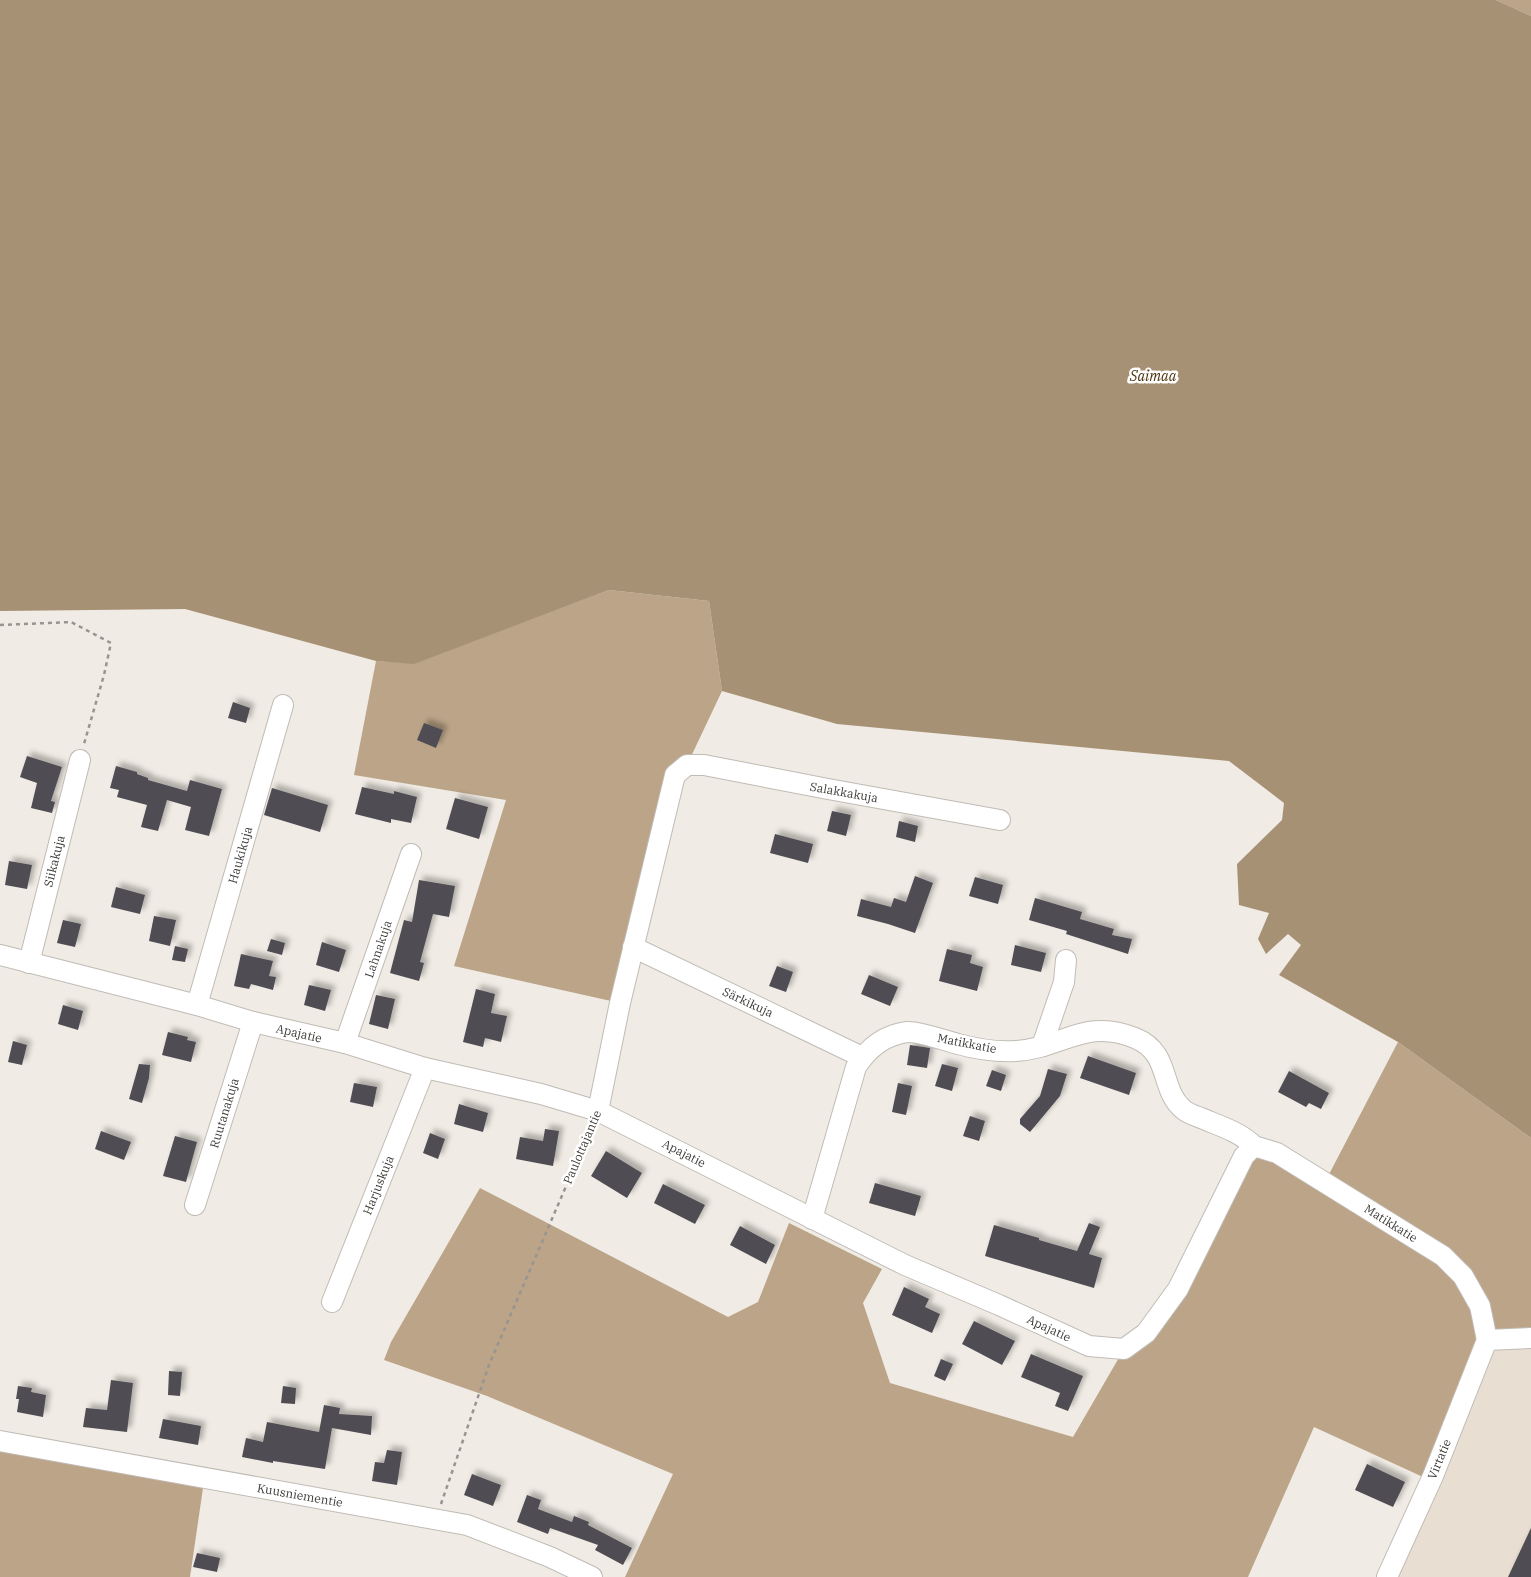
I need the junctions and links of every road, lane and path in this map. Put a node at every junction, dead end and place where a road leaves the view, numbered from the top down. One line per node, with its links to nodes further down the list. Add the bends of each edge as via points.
1 (0, 625): 3 (path, via 71,622 111,643)
2 (283, 705): 11 (street, Haukikuja)
3 (80, 760): 10 (street, Siikakuja)
4 (687, 765): 5 (street, Salakkakuja, via 704,765); 7 (street, Paulottajantie, via 675,775)
5 (1000, 820)
6 (411, 854): 13 (street, Lahnakuja)
7 (633, 947): 15 (street, Särkikuja); 17 (street, Paulottajantie)
8 (0, 955): 10 (street, Apajatie)
9 (1066, 960): 14 (street, via 1064,982)
10 (29, 963): 11 (street, Apajatie)
11 (196, 1005): 12 (street, Apajatie)
12 (253, 1022): 13 (street, Apajatie); 19 (street, Ruutanakuja)
13 (345, 1044): 16 (street, Apajatie)
14 (1042, 1046): 15 (street, Matikkatie, via 1015,1051 989,1049 909,1032 889,1036); 18 (street, Matikkatie, via 1085,1032 1104,1030 1138,1039 1161,1060 1173,1097 1185,1111 1245,1137)
15 (862, 1057): 20 (street, Matikkatie, via 856,1067)
16 (425, 1068): 17 (street, Apajatie, via 541,1094); 21 (street, Harjuskuja)
17 (598, 1111): 20 (street, Apajatie); 25 (path, Paulottajantie, via 489,1365)
18 (1249, 1151): 20 (street, Apajatie, via 1178,1289 1146,1333 1124,1349 1089,1346 905,1265); 23 (street, Matikkatie, via 1277,1153 1443,1256 1463,1276 1480,1306)
19 (195, 1205)
20 (812, 1219)
21 (332, 1302)
22 (1531, 1338): 23 (street)
23 (1486, 1340): 27 (street, Virtatie, via 1433,1476)
24 (0, 1441): 25 (street, Kuusniementie)
25 (436, 1519): 26 (street, Kuusniementie, via 467,1525)
26 (592, 1577)
27 (1387, 1577)

